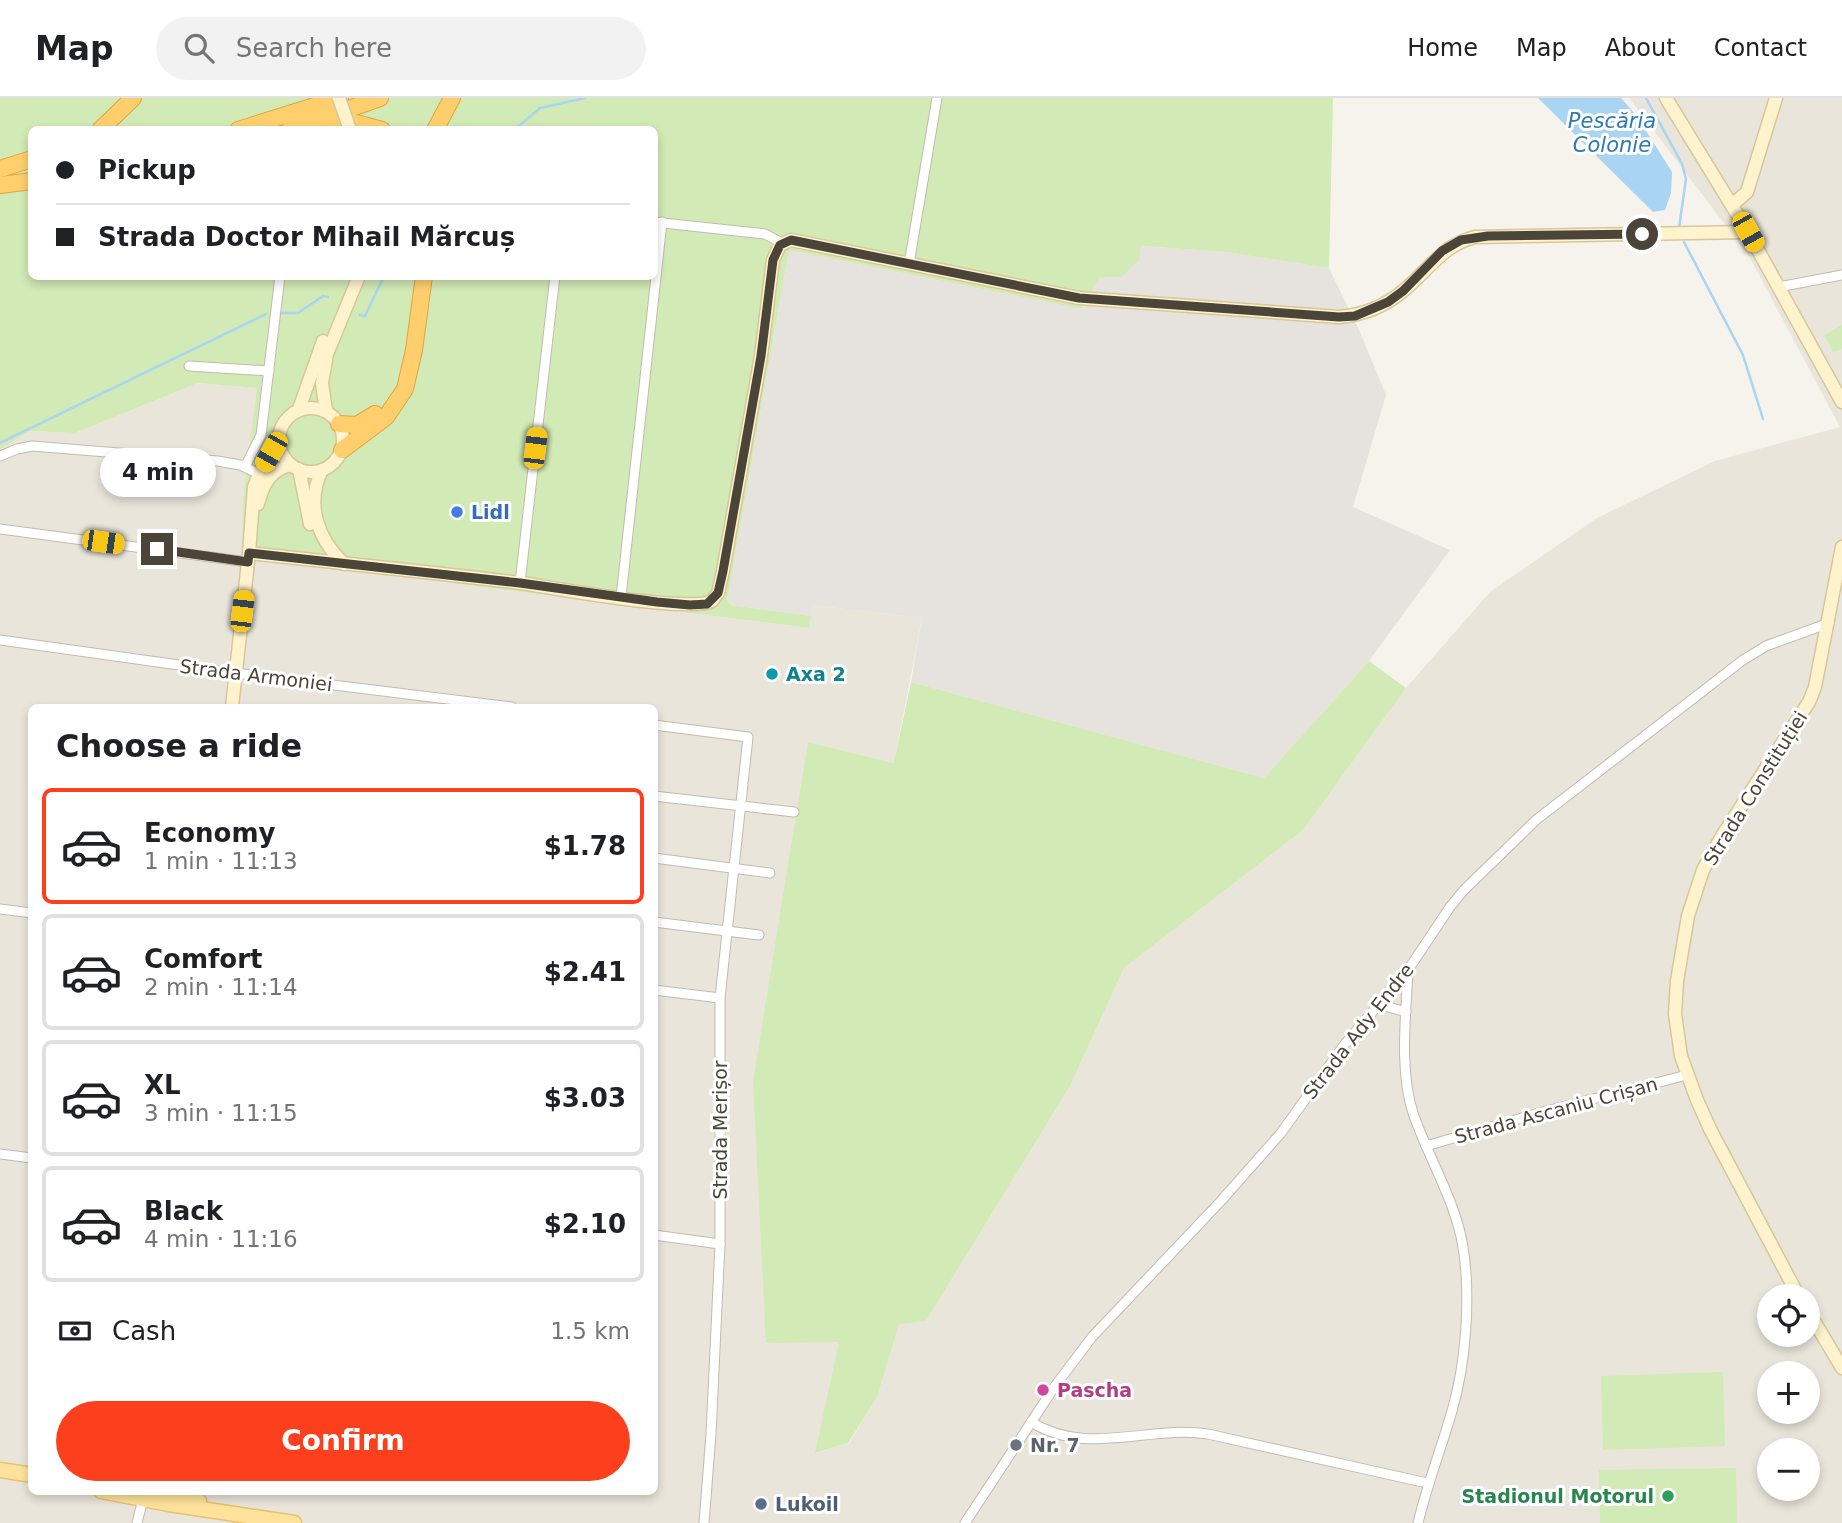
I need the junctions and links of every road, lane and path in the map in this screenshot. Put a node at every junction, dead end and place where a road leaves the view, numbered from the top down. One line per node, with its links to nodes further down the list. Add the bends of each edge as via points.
1 (133, 98): 8 (highway)
2 (340, 98): 9 (highway); 12 (street, bridge)
3 (380, 98): 10 (highway)
4 (452, 98): 14 (highway)
5 (937, 98): 24 (street)
6 (1666, 98): 20 (street)
7 (1776, 98): 20 (street, via 1746,192)
8 (105, 126)
9 (251, 126)
10 (300, 126)
11 (332, 126): 13 (highway)
12 (349, 126)
13 (367, 126)
14 (437, 126)
15 (28, 160): 17 (highway)
16 (28, 167): 17 (highway)
17 (0, 170)
18 (28, 182): 19 (highway)
19 (0, 185)
20 (1732, 205): 22 (street)
21 (658, 222): 23 (street, via 765,234)
22 (1748, 232): 24 (street, via 1475,237 1442,251 1388,302 1355,316 1339,317 1079,298); 31 (street)
23 (782, 243): 24 (street, via 800,240); 53 (street, via 773,260 761,356 718,593 702,605)
24 (909, 264)
25 (1842, 275): 31 (street)
26 (280, 280): 34 (street)
27 (423, 280): 32 (highway)
28 (555, 280): 52 (street)
29 (652, 280): 53 (street)
30 (357, 281): 36 (street, via 324,338); 37 (street, via 327,354 322,383)
31 (1778, 287): 35 (street)
32 (419, 311): 38 (highway, via 393,393 362,423); 40 (highway, via 410,372 401,397 386,418)
33 (189, 366): 34 (street)
34 (269, 371): 42 (street, via 261,435)
35 (1842, 402)
36 (299, 410): 37 (street, via 313,407); 39 (street, via 282,425)
37 (326, 411): 38 (street)
38 (340, 424): 40 (street)
39 (279, 441): 43 (street, via 281,452); 45 (street)
40 (342, 450): 44 (street)
41 (0, 456): 42 (street, via 32,446)
42 (245, 467): 45 (street)
43 (295, 467): 44 (street); 47 (street, via 274,471 268,479); 49 (street, via 312,531)
44 (322, 470): 49 (street, via 316,485 315,515)
45 (259, 474): 47 (street)
46 (0, 529): 50 (street)
47 (250, 539): 50 (street)
48 (1842, 547): 54 (street, Strada Constituției)
49 (332, 552): 51 (street)
50 (245, 559): 51 (street); 56 (street)
51 (344, 564): 52 (street)
52 (520, 583): 53 (street)
53 (621, 597)
54 (1829, 623): 71 (street, Strada Ady Endre, via 1743,660 1536,820 1464,890); 76 (street, Strada Constituției, via 1809,702 1722,836 1695,891 1676,998 1678,1043)
55 (0, 640): 56 (street, Strada Armoniei)
56 (236, 673): 57 (street); 58 (street, Strada Armoniei)
57 (232, 704)
58 (488, 704)
59 (658, 725): 61 (street, Strada Merișor, via 748,737)
60 (658, 796): 61 (street)
61 (740, 806): 62 (street); 64 (street, Strada Merișor)
62 (794, 811)
63 (658, 858): 64 (street)
64 (734, 868): 65 (street); 69 (street, Strada Merișor)
65 (769, 873)
66 (0, 909): 67 (street)
67 (28, 912)
68 (658, 922): 69 (street)
69 (728, 931): 70 (street); 73 (street, Strada Merișor)
70 (759, 935)
71 (1408, 970): 74 (street, Strada Ady Endre); 75 (street)
72 (658, 990): 73 (street)
73 (720, 998): 81 (street, Strada Merișor)
74 (1378, 1004): 75 (street); 85 (street, Strada Ady Endre, via 1281,1133 1092,1336)
75 (1406, 1012): 77 (street, via 1408,1087)
76 (1687, 1075): 77 (street, Strada Ascaniu Crișan); 82 (street, Strada Constituției, via 1710,1129)
77 (1426, 1146): 88 (street, via 1460,1231 1466,1305 1458,1386)
78 (0, 1154): 79 (street)
79 (28, 1158)
80 (658, 1236): 81 (street)
81 (720, 1244): 94 (street, Strada Merișor)
82 (1792, 1284)
83 (1820, 1331): 84 (street)
84 (1842, 1368)
85 (1031, 1422): 88 (street, via 1063,1437 1123,1439 1156,1432 1199,1432); 95 (street, Strada Ady Endre)
86 (0, 1470): 87 (main road)
87 (28, 1474)
88 (1427, 1483): 96 (street)
89 (144, 1495): 91 (main road); 92 (street)
90 (177, 1495): 91 (main road)
91 (268, 1519): 93 (main road)
92 (137, 1523)
93 (294, 1523)
94 (704, 1523)
95 (965, 1523)
96 (1418, 1523)

